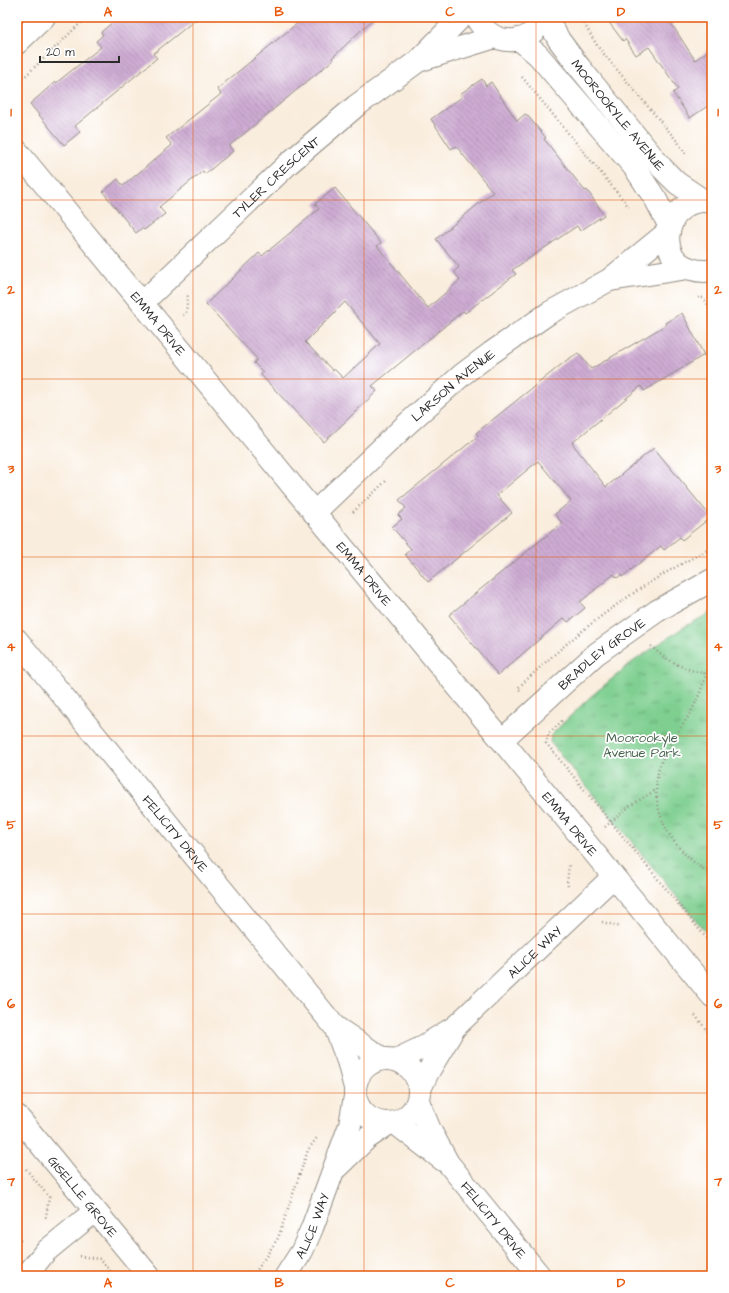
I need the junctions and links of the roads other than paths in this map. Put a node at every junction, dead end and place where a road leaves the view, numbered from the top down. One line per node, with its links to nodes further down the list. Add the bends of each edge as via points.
1 (44, 17): 7 (street)
2 (461, 17): 8 (street, TYLER CRESCENT)
3 (476, 17): 5 (street, via 487,32)
4 (546, 17): 6 (street, via 535,31); 10 (street, MOOROOKYLE AVENUE, via 580,68 662,168 677,183)
5 (495, 37): 6 (street); 8 (street, TYLER CRESCENT)
6 (519, 39): 11 (street, MOOROOKYLE AVENUE, via 538,55 635,168 656,200)
7 (17, 43)
8 (418, 61): 14 (street, TYLER CRESCENT, via 326,130)
9 (17, 151): 14 (street, EMMA DRIVE)
10 (708, 202): 11 (street, LARSON AVENUE, via 686,205 673,218)
11 (669, 229): 12 (street, MOOROOKYLE AVENUE, via 670,248 674,256); 13 (street, LARSON AVENUE)
12 (703, 272): 13 (street, LARSON AVENUE)
13 (609, 280): 15 (street, LARSON AVENUE, via 549,313 463,374)
14 (142, 303): 15 (street, EMMA DRIVE)
15 (314, 513): 18 (street, EMMA DRIVE)
16 (712, 580): 18 (street, BRADLEY GROVE, via 657,611 596,654)
17 (17, 640): 21 (street, FELICITY DRIVE)
18 (502, 740): 19 (street, EMMA DRIVE)
19 (613, 877): 20 (street, EMMA DRIVE); 22 (street, ALICE WAY)
20 (712, 996)
21 (335, 1027): 23 (street, FELICITY DRIVE); 24 (street, FELICITY DRIVE, via 348,1061)
22 (455, 1027): 23 (street, ALICE WAY, via 419,1049); 25 (street, ALICE WAY, via 428,1072)
23 (390, 1059): 24 (street, via 373,1062 364,1068 357,1077); 25 (street, via 413,1070)
24 (355, 1092): 27 (street, via 358,1105 370,1119); 29 (street, ALICE WAY, via 350,1125)
25 (419, 1095): 27 (street, via 409,1115); 28 (street, FELICITY DRIVE, via 430,1130)
26 (17, 1116): 30 (street, GISELLE GROVE)
27 (391, 1123): 28 (street, FELICITY DRIVE); 29 (street, ALICE WAY, via 366,1139)
28 (448, 1163): 34 (street, FELICITY DRIVE)
29 (332, 1172): 33 (street, ALICE WAY, via 302,1251)
30 (95, 1211): 31 (street, via 45,1252); 32 (street, GISELLE GROVE)
31 (26, 1276)
32 (149, 1276)
33 (286, 1276)
34 (540, 1276)

